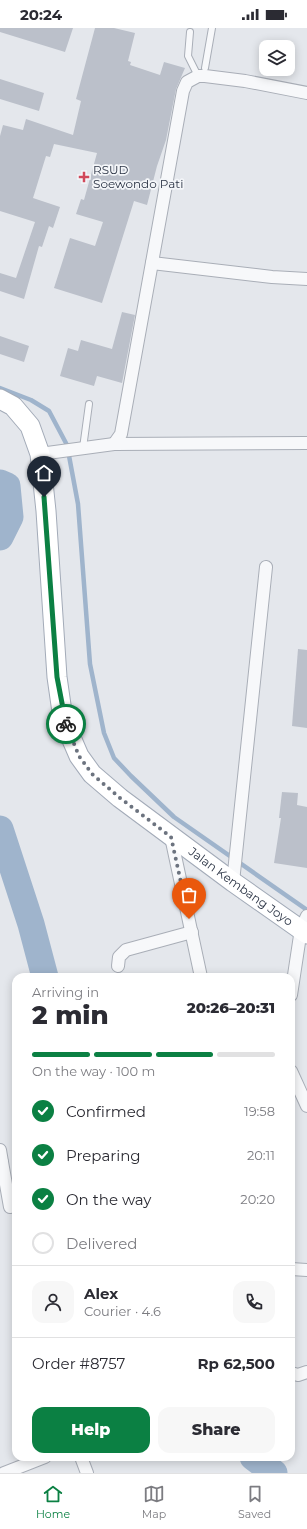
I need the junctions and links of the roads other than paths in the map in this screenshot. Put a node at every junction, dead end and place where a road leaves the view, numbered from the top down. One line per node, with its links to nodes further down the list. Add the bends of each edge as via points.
1 (212, 28): 3 (lane)
2 (190, 32): 3 (lane, via 188,56)
3 (202, 72): 4 (street); 5 (street, via 187,82 182,91)
4 (307, 93)
5 (152, 263): 6 (street, via 272,278); 10 (street, via 121,434)
6 (307, 279)
7 (0, 399): 12 (main road, Jalan Kembang Joyo, via 13,406 30,426)
8 (89, 404): 11 (lane)
9 (307, 443): 10 (street)
10 (114, 444): 11 (street)
11 (83, 448): 12 (street)
12 (40, 454): 14 (main road, Jalan Kembang Joyo, via 57,677 63,719 79,756 92,774)
13 (266, 567): 15 (street)
14 (171, 837): 15 (main road, Jalan Kembang Joyo); 17 (street)
15 (233, 882): 16 (main road, Jalan Kembang Joyo)
16 (305, 926): 20 (street)
17 (192, 932): 18 (street, via 126,950 119,957); 19 (street)
18 (118, 966)
19 (200, 973)
20 (295, 975)
21 (295, 1080): 22 (street)
22 (307, 1106)
23 (0, 1150): 24 (street)
24 (1, 1162): 25 (street)
25 (10, 1206)
26 (295, 1269): 27 (street)
27 (307, 1270)
28 (307, 1372): 29 (street)
29 (295, 1374)
30 (35, 1461): 32 (street)
31 (82, 1461): 33 (street)
32 (4, 1473)
33 (87, 1473)

